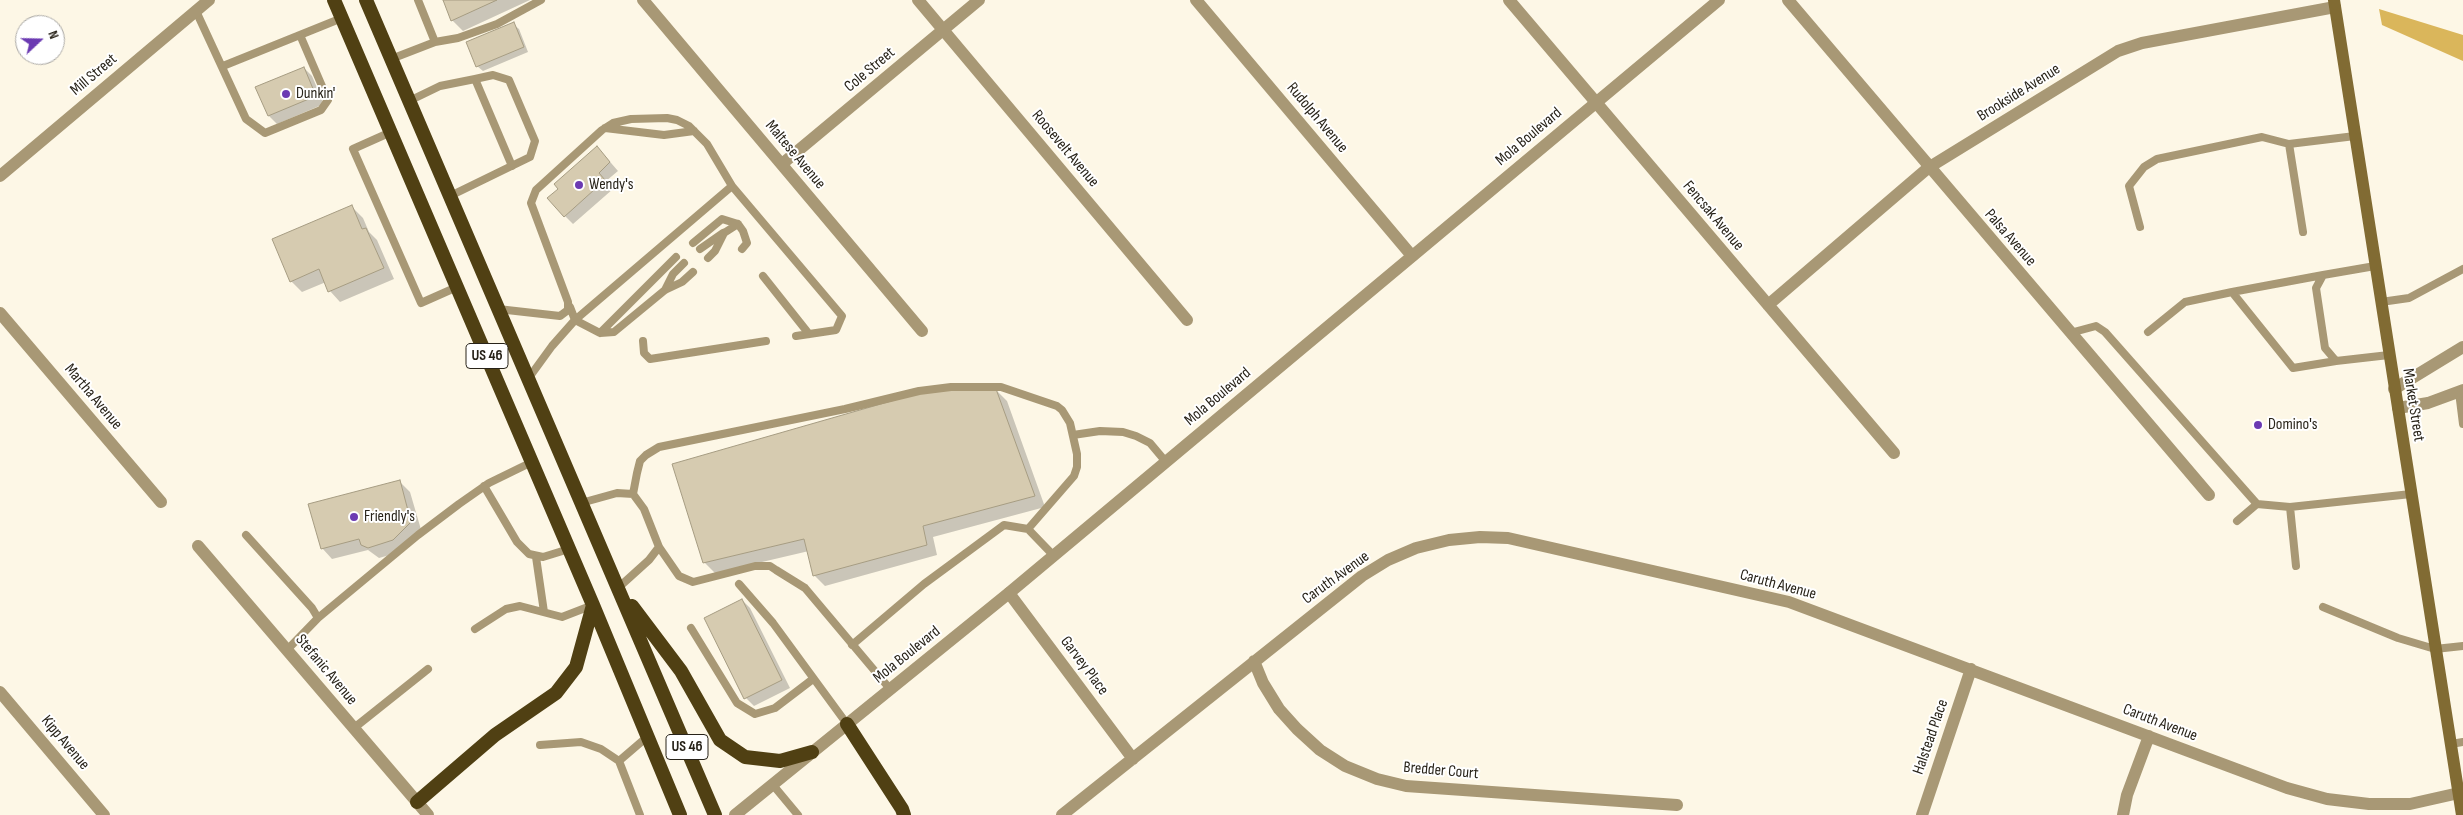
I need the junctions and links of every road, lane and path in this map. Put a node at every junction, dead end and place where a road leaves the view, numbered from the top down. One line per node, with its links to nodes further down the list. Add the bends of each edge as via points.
1 (209, 0): 14 (street, Mill Street)
2 (334, 0): 15 (highway, US 46)
3 (366, 0): 19 (highway, US 46)
4 (418, 0): 18 (lane)
5 (541, 0): 18 (lane, via 497,24 458,38)
6 (643, 0): 29 (street, Maltese Avenue)
7 (918, 0): 16 (street, Roosevelt Avenue)
8 (979, 0): 16 (street, Cole Street)
9 (1196, 0): 40 (street, Rudolph Avenue)
10 (1509, 0): 23 (street, Fencsak Avenue)
11 (1719, 0): 23 (street, Mola Boulevard)
12 (1788, 0): 31 (street, Palsa Avenue)
13 (2334, 4): 27 (main road, Market Street); 31 (street, Brookside Avenue, via 2142,43 2118,51)
14 (196, 11): 20 (lane); 32 (street, Mill Street)
15 (342, 18): 17 (lane); 26 (highway, US 46)
16 (944, 30): 29 (street, Cole Street); 58 (street, Roosevelt Avenue)
17 (300, 35): 20 (lane); 20 (lane, via 328,100 320,110 265,133 246,119)
18 (434, 42): 19 (lane)
19 (391, 59): 22 (highway, US 46)
20 (223, 66)
21 (475, 79): 22 (lane, via 440,86); 30 (lane); 30 (lane, via 494,75 509,80 535,140 530,157)
22 (409, 101): 34 (highway, US 46)
23 (1596, 103): 40 (street, Mola Boulevard); 53 (street, Fencsak Avenue)
24 (604, 128): 25 (lane, via 664,135); 25 (lane, via 622,121 651,118 677,120); 54 (lane, via 536,190 531,203)
25 (694, 131): 33 (lane, via 708,144)
26 (391, 132): 49 (highway, US 46); 49 (lane, via 353,149 421,303)
27 (2355, 136): 28 (lane); 44 (main road, Market Street)
28 (2289, 144): 36 (lane, via 2262,137 2157,159 2144,167 2129,186); 37 (lane)
29 (782, 164): 59 (street, Maltese Avenue)
30 (512, 166): 34 (lane)
31 (1928, 168): 53 (street, Brookside Avenue); 62 (street, Palsa Avenue)
32 (0, 176)
33 (732, 186): 57 (lane); 63 (lane, via 842,316 836,330)
34 (450, 196): 55 (highway, US 46)
35 (738, 224): 38 (lane); 38 (lane, via 722,219 697,246); 39 (lane, via 747,243)
36 (2140, 227)
37 (2303, 232)
38 (724, 233): 42 (lane)
39 (742, 248)
40 (1412, 256): 78 (street, Mola Boulevard)
41 (676, 257): 61 (lane)
42 (708, 258)
43 (684, 264): 50 (lane, via 673,274)
44 (2375, 266): 47 (lane); 52 (main road, Market Street)
45 (2463, 269): 52 (lane, via 2409,298)
46 (693, 272): 50 (lane)
47 (2323, 275): 51 (lane); 69 (lane, via 2316,288 2325,348)
48 (762, 276): 63 (lane)
49 (457, 287): 77 (highway, US 46)
50 (666, 290): 61 (lane, via 614,332)
51 (2232, 292): 60 (lane, via 2185,302); 69 (lane, via 2293,368)
52 (2381, 302): 68 (main road, Market Street)
53 (1768, 305): 76 (street, Fencsak Avenue)
54 (570, 307): 55 (lane, via 560,316); 57 (lane)
55 (498, 309): 70 (highway, US 46)
56 (0, 313): 83 (street, Martha Avenue)
57 (576, 320): 61 (lane); 70 (lane)
58 (1187, 320)
59 (922, 331)
60 (2148, 332)
61 (600, 333)
62 (2070, 333): 82 (street, Palsa Avenue); 85 (lane, via 2096,326 2105,332)
63 (809, 334): 64 (lane)
64 (796, 336)
65 (643, 341): 66 (lane, via 644,353 650,359)
66 (766, 341)
67 (2463, 347): 71 (street)
68 (2389, 356): 69 (lane); 71 (main road, Market Street)
69 (2336, 361)
70 (528, 379): 84 (highway, US 46)
71 (2394, 389): 73 (main road, Market Street)
72 (2461, 391): 73 (street, via 2428,403); 74 (lane)
73 (2398, 408): 81 (main road, Market Street)
74 (2463, 424)
75 (1073, 435): 78 (lane, via 1123,432 1150,443); 80 (lane, via 1066,416 1057,406 1020,393 1001,387 932,388 659,447 640,461); 88 (lane, via 1077,454 1074,476)
76 (1894, 453)
77 (532, 462): 79 (lane); 92 (highway, US 46)
78 (1166, 462): 93 (street, Mola Boulevard)
79 (484, 486): 94 (lane, via 516,542); 102 (lane, via 418,535)
80 (633, 494): 84 (lane, via 617,493); 91 (lane, via 644,509)
81 (2411, 494): 86 (lane); 107 (main road, Market Street)
82 (2209, 495)
83 (161, 502)
84 (580, 503): 97 (highway, US 46)
85 (2257, 504): 86 (lane); 87 (lane)
86 (2290, 507): 95 (lane)
87 (2237, 521)
88 (1028, 529): 93 (lane); 105 (lane, via 1004,525 924,584)
89 (246, 534): 102 (lane)
90 (198, 546): 108 (street, Stefanic Avenue)
91 (659, 547): 97 (lane); 105 (lane, via 678,576 693,582 755,566 770,566 805,588)
92 (569, 549): 94 (lane, via 543,558); 99 (highway, US 46)
93 (1054, 556): 98 (street, Mola Boulevard)
94 (536, 557): 101 (lane)
95 (2296, 566)
96 (738, 584): 112 (lane, via 772,623)
97 (618, 588): 121 (highway, via 681,671 720,740 745,757 780,761); 132 (highway, US 46)
98 (1009, 593): 113 (street, Mola Boulevard); 122 (street, Garvey Place)
99 (593, 605): 101 (lane, via 562,617); 118 (highway, US 46); 126 (highway, via 576,666 556,693 495,736)
100 (2323, 607): 107 (lane, via 2398,638)
101 (544, 612): 103 (lane, via 520,606 506,610)
102 (318, 618): 108 (lane)
103 (475, 628)
104 (690, 628): 112 (lane, via 737,703 755,714 775,708)
105 (852, 645): 113 (lane)
106 (2463, 646): 107 (lane)
107 (2435, 649): 119 (main road, Market Street)
108 (287, 650): 116 (street, Stefanic Avenue)
109 (1254, 662): 111 (street, Caruth Avenue, via 1362,576 1388,560 1416,548 1480,537 1508,538 1790,602); 122 (street, Caruth Avenue); 127 (street, Bredder Court, via 1279,709 1297,730 1345,766 1376,779 1406,786)
110 (428, 669): 116 (lane)
111 (1972, 669): 117 (street, Caruth Avenue); 137 (street, Halstead Place)
112 (813, 679): 115 (lane)
113 (890, 689): 115 (street, Mola Boulevard)
114 (0, 692): 128 (street, Kipp Avenue)
115 (846, 724): 121 (street, Mola Boulevard); 135 (highway)
116 (354, 728): 126 (street, Stefanic Avenue)
117 (2149, 736): 125 (street, Caruth Avenue, via 2287,788 2327,798 2369,804 2410,804); 138 (street, via 2126,795)
118 (647, 737): 123 (lane); 131 (highway, US 46)
119 (2457, 743): 125 (main road, Market Street)
120 (540, 745): 123 (lane, via 588,744)
121 (812, 752): 124 (street, Mola Boulevard)
122 (1132, 759): 136 (street, Caruth Avenue)
123 (619, 762): 130 (lane)
124 (773, 785): 133 (street, Mola Boulevard); 134 (lane)
125 (2458, 793): 139 (main road, Market Street)
126 (417, 802): 129 (street, Stefanic Avenue)
127 (1677, 805)
128 (104, 815)
129 (428, 815)
130 (640, 815)
131 (680, 815)
132 (715, 815)
133 (735, 815)
134 (798, 815)
135 (904, 815)
136 (1062, 815)
137 (1922, 815)
138 (2123, 815)
139 (2462, 815)

